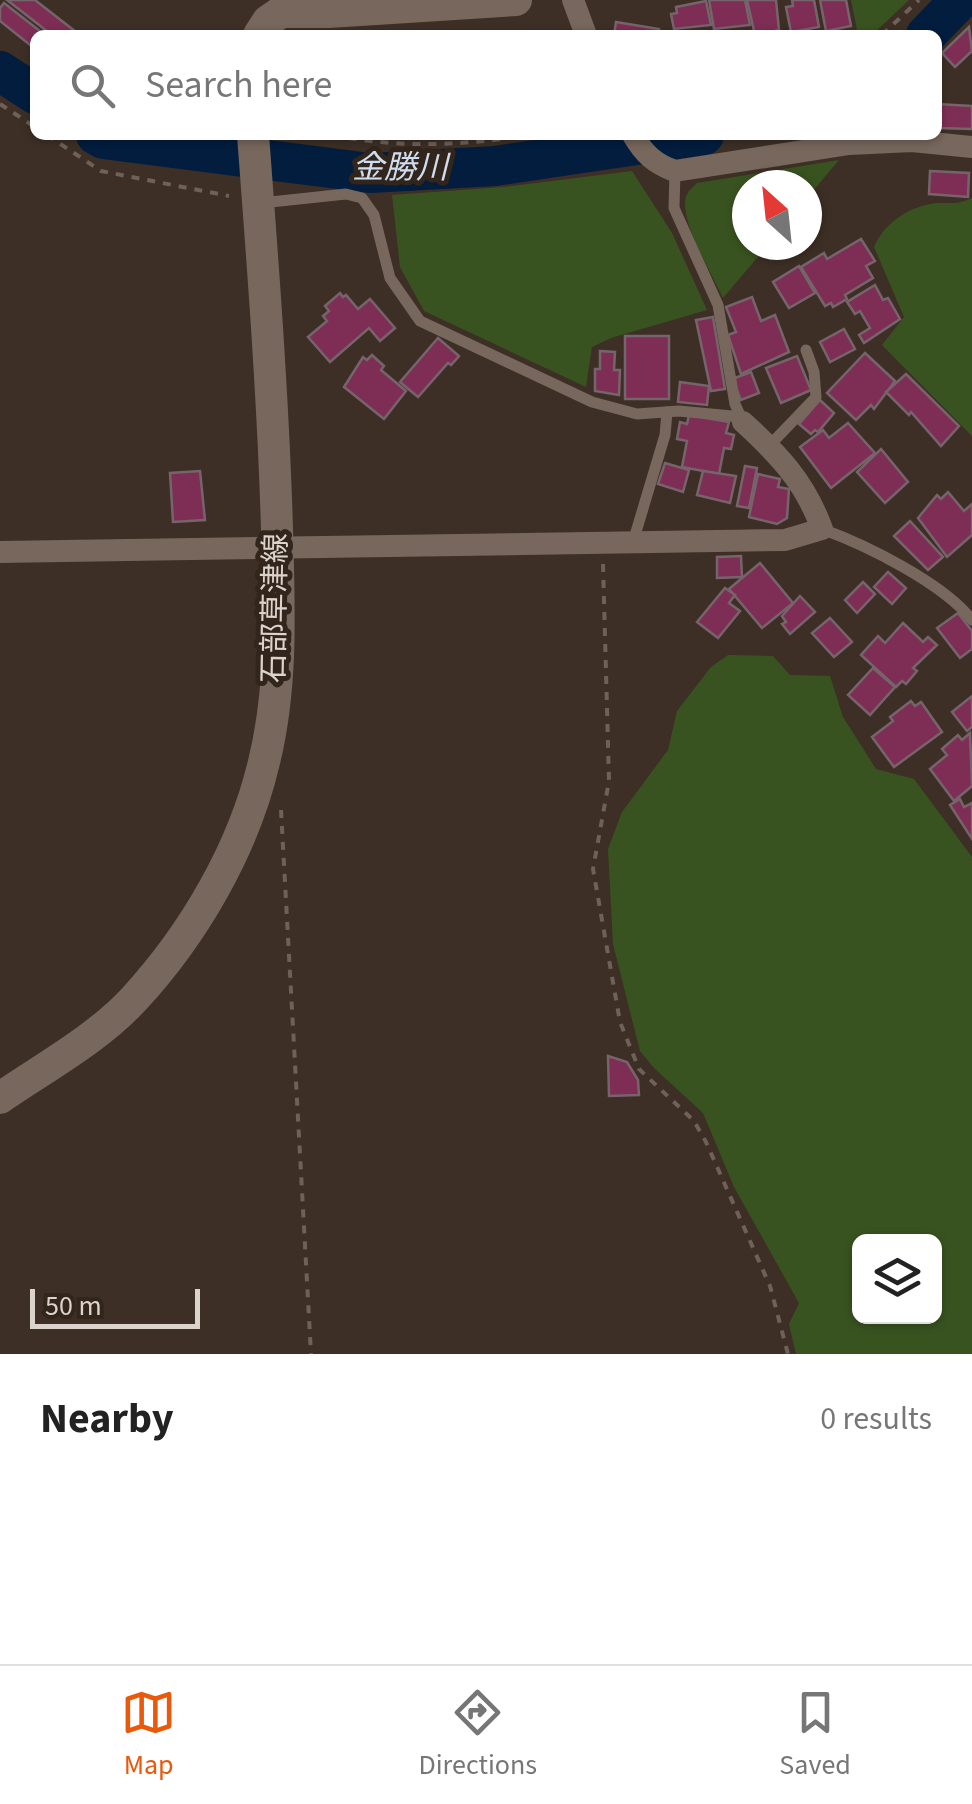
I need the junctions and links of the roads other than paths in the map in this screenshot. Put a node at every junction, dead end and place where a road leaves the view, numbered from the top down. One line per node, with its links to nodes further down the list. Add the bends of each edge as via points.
1 (516, 0): 3 (main road, via 281,12)
2 (572, 0): 4 (street)
3 (262, 30)
4 (584, 30)
5 (252, 140): 9 (main road, 石部草津線)
6 (636, 140): 8 (street)
7 (972, 147): 8 (street, via 850,144)
8 (667, 168): 12 (lane, via 674,208 718,306)
9 (257, 196): 11 (lane, via 275,204 346,194 362,198 374,215 390,278 420,321 592,402 637,414); 16 (main road, 石部草津線)
10 (806, 350): 13 (lane, via 816,396)
11 (666, 412): 12 (lane); 15 (lane, via 666,435)
12 (743, 422): 13 (street)
13 (769, 446): 14 (street, via 810,496)
14 (822, 529): 15 (street, via 785,540); 18 (lane, via 925,582)
15 (634, 542): 16 (street)
16 (277, 548): 17 (street); 19 (main road, 石部草津線, via 281,654 264,763 222,876 132,1000)
17 (0, 552)
18 (972, 620)
19 (0, 1098)

